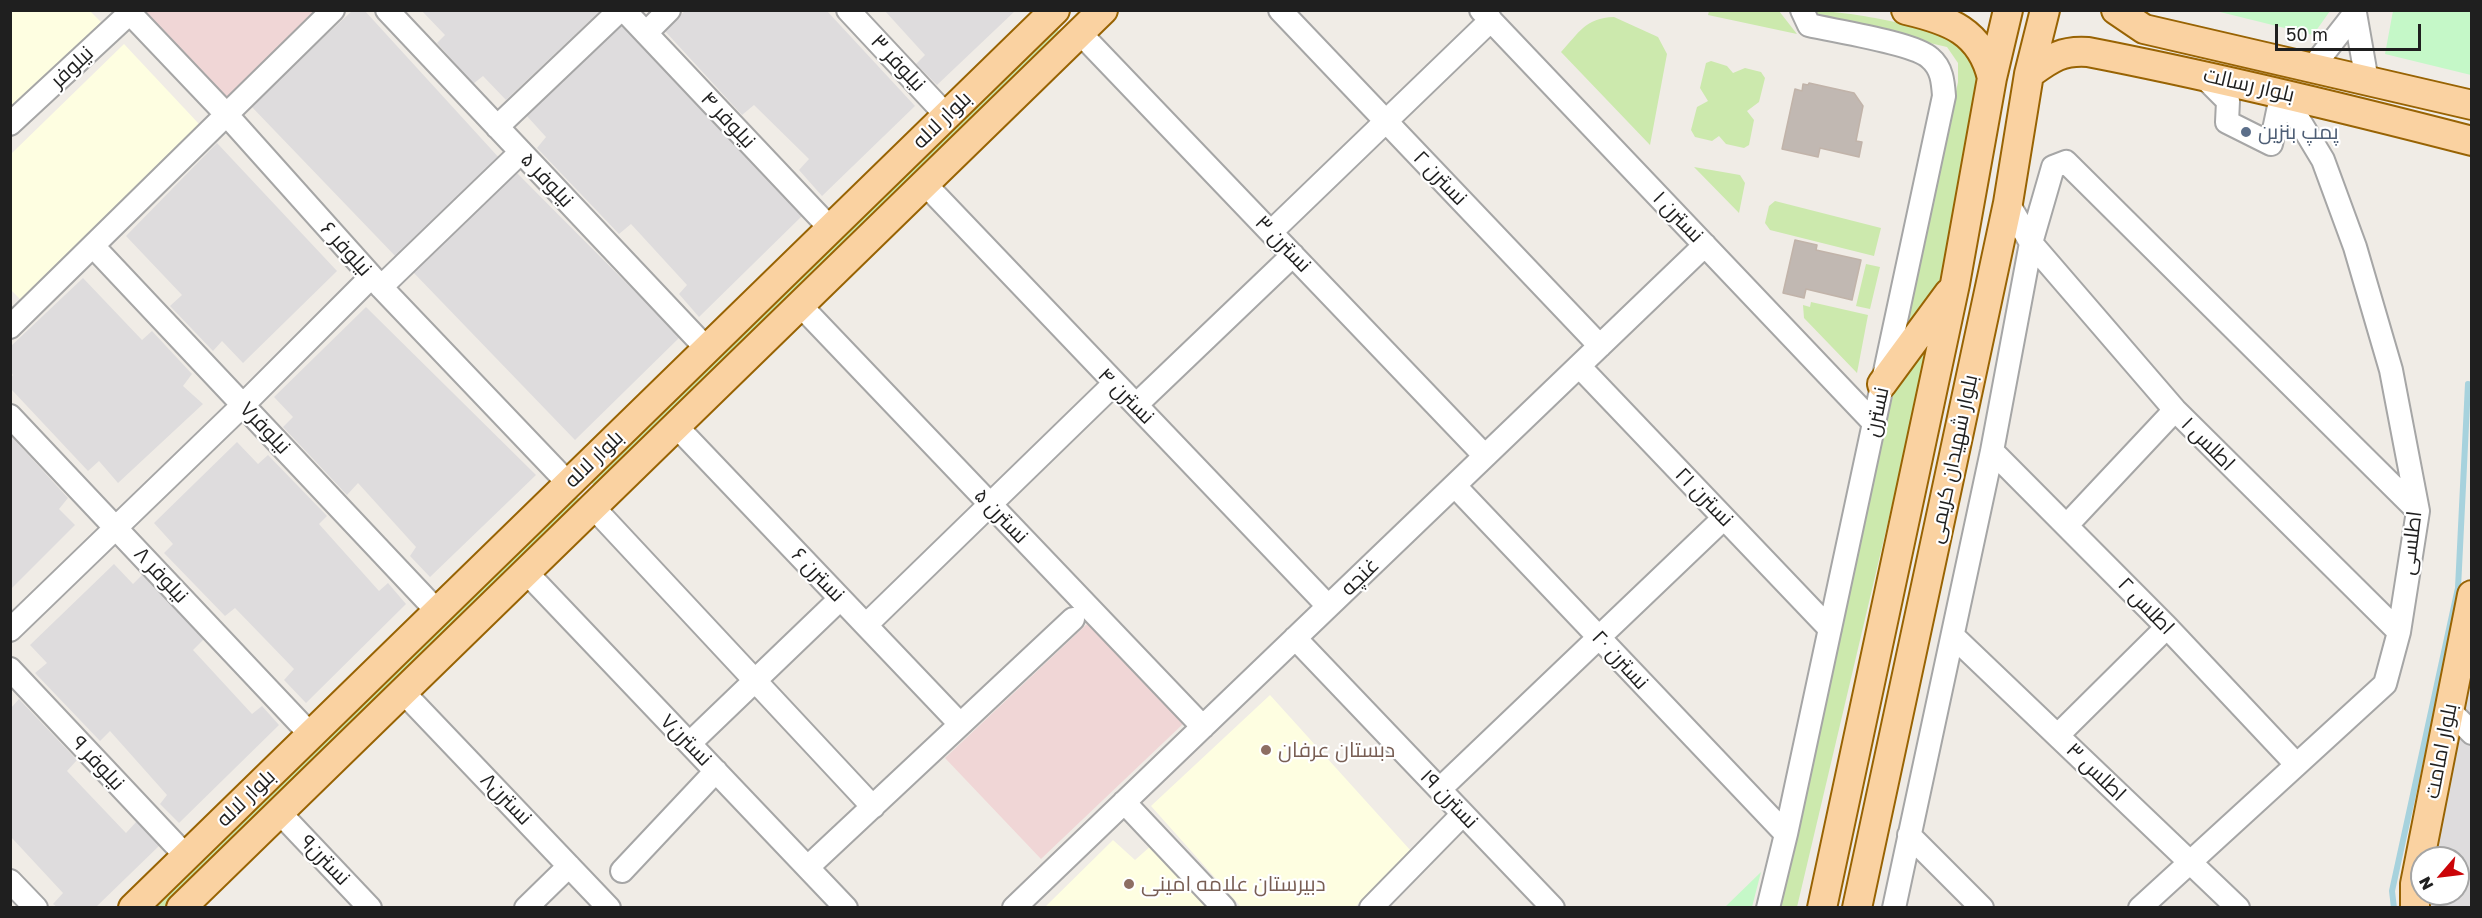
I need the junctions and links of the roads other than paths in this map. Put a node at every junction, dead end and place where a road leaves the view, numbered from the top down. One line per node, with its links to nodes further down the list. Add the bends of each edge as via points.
1 (333, 10): 26 (street)
2 (387, 10): 30 (street, نیلوفر ۵)
3 (622, 10): 17 (street, نیلوفر ۴); 30 (street)
4 (669, 10): 17 (street)
5 (848, 10): 27 (street, نیلوفر ۳)
6 (1057, 10): 18 (main road); 27 (main road, بلوار لاله)
7 (1103, 10): 18 (main road, بلوار لاله)
8 (1280, 10): 28 (street, نسترن ۲)
9 (1802, 10): 49 (street, نسترن, via 1809,25 1911,48 1930,57 1942,75 1944,96)
10 (1906, 10): 22 (main road, via 1935,17 1961,30 1979,46 1988,60)
11 (2008, 10): 22 (main road, بلوار شهیدان کریمی)
12 (2045, 10): 21 (main road, بلوار شهیدان کریمی)
13 (2116, 10): 19 (main road, بلوار رسالت, via 2144,29)
14 (130, 12): 26 (street, نیلوفر ۶); 29 (street, نیلوفر)
15 (2355, 12): 19 (street); 23 (street)
16 (1486, 16): 28 (street); 38 (street, نسترن ۱)
17 (646, 33): 35 (street, نیلوفر ۴)
18 (1080, 33): 33 (main road, بلوار لاله); 36 (street, نسترن ۳)
19 (2312, 68): 23 (main road, بلوار رسالت)
20 (2200, 73): 21 (main road, بلوار رسالت, via 2072,51 2057,55); 24 (main road, بلوار رسالت); 24 (street, via 2228,101 2227,122 2271,144)
21 (2030, 74): 34 (main road, بلوار شهیدان کریمی)
22 (1992, 78): 42 (main road, بلوار شهیدان کریمی)
23 (2367, 81): 25 (main road, بلوار رسالت)
24 (2282, 92): 31 (main road, بلوار رسالت); 62 (street, اطلسی, via 2323,160 2355,247 2391,370)
25 (2472, 105)
26 (226, 114): 39 (street); 41 (street, نیلوفر ۶)
27 (947, 116): 35 (main road, بلوار لاله)
28 (1386, 121): 36 (street); 45 (street, نسترن ۲)
29 (10, 124)
30 (497, 127): 32 (street, نیلوفر ۵)
31 (2472, 141)
32 (521, 152): 41 (street); 46 (street, نیلوفر ۵)
33 (925, 184): 43 (main road, بلوار لاله); 48 (street, نسترن ۴)
34 (2008, 203): 37 (street, اطلس ۱); 118 (main road, بلوار شهیدان کریمی)
35 (831, 228): 46 (main road, بلوار لاله)
36 (1271, 232): 40 (street, نسترن ۳)
37 (2031, 243): 52 (street, اطلس ۱); 56 (street); 62 (street, via 2053,167 2066,162)
38 (1705, 245): 45 (street, غنچه); 54 (street, نسترن ۱)
39 (93, 246): 44 (street); 50 (street, نیلوفر۷)
40 (1293, 255): 51 (street); 57 (street, نسترن ۳)
41 (376, 282): 50 (street); 58 (street, نیلوفر ۶)
42 (1955, 284): 49 (main road); 117 (main road, بلوار شهیدان کریمی)
43 (800, 305): 55 (main road, بلوار لاله); 60 (street, نسترن ۵)
44 (10, 327)
45 (1600, 346): 47 (street, غنچه)
46 (707, 349): 58 (main road, بلوار لاله)
47 (1579, 366): 57 (street, غنچه); 63 (street, نسترن ۲۱)
48 (1114, 384): 51 (street, نسترن ۴); 60 (street)
49 (1882, 384): 54 (street, نسترن)
50 (243, 405): 65 (street); 70 (street, نیلوفر۷)
51 (1136, 405): 69 (street, نسترن ۴)
52 (2175, 410): 64 (street); 76 (street, اطلس ۱)
53 (10, 416): 65 (street, نیلوفر ۸)
54 (1874, 423): 74 (street, نسترن)
55 (676, 426): 61 (main road, بلوار لاله); 68 (street, نسترن ۶)
56 (1992, 452): 64 (street, اطلس ۲); 79 (street)
57 (1485, 456): 59 (street, غنچه)
58 (568, 484): 61 (main road); 70 (main road, بلوار لاله)
59 (1455, 486): 69 (street, غنچه); 77 (street, نسترن ۲۰)
60 (990, 505): 72 (street); 85 (street, نسترن ۵)
61 (593, 507): 66 (main road, بلوار لاله); 81 (street)
62 (2418, 511): 76 (street, اطلسی)
63 (1724, 518): 74 (street, نسترن ۲۱); 77 (street)
64 (2067, 525): 73 (street, اطلس ۲)
65 (116, 528): 75 (street); 87 (street, نیلوفر ۸)
66 (526, 572): 82 (main road, بلوار لاله); 89 (street, نسترن۷)
67 (2472, 595): 83 (main road, بلوار امامت)
68 (840, 599): 72 (street, نسترن ۶); 81 (street)
69 (1329, 606): 78 (street, غنچه)
70 (437, 611): 87 (main road, بلوار لاله)
71 (1073, 619): 84 (street)
72 (866, 626): 84 (street, نسترن ۶)
73 (2167, 627): 88 (street); 90 (street, اطلس ۲)
74 (1830, 629): 97 (street, نسترن)
75 (10, 630)
76 (2399, 632): 90 (street, اطلسی, via 2385,684)
77 (1599, 637): 92 (street); 97 (street, نسترن ۲۰)
78 (1295, 638): 85 (street, غنچه); 92 (street, نسترن ۱۹)
79 (1954, 638): 88 (street, اطلس ۳); 98 (street)
80 (10, 669): 99 (street, نیلوفر ۹)
81 (755, 681): 89 (street); 94 (street)
82 (403, 692): 95 (main road, بلوار لاله); 101 (street, نسترن۸)
83 (2449, 710): 86 (street); 123 (main road, بلوار امامت, via 2415,884)
84 (960, 724): 94 (street)
85 (1203, 727): 93 (street, غنچه)
86 (2472, 733)
87 (311, 735): 99 (main road, بلوار لاله)
88 (2058, 735): 100 (street, اطلس ۳)
89 (690, 743): 91 (street, نسترن۷)
90 (2296, 764): 100 (street, اطلسی)
91 (716, 771): 102 (street, نسترن۷); 103 (street)
92 (1440, 789): 96 (street, نسترن ۱۹)
93 (1124, 802): 112 (street, غنچه); 113 (street)
94 (873, 807): 102 (street)
95 (279, 812): 107 (main road, بلوار لاله); 108 (street, نسترن۹)
96 (1463, 814): 114 (street); 115 (street, نسترن ۱۹)
97 (1786, 834): 116 (street, نسترن)
98 (1909, 835): 119 (street); 120 (street)
99 (186, 856): 106 (main road, بلوار لاله)
100 (2190, 862): 121 (street, اطلسی); 122 (street, اطلس ۳)
101 (569, 866): 109 (street); 110 (street, نسترن۸)
102 (808, 867): 111 (street, نسترن۷)
103 (622, 871)
104 (10, 880): 105 (street)
105 (36, 908)
106 (133, 908)
107 (182, 908)
108 (370, 908)
109 (526, 908)
110 (609, 908)
111 (846, 908)
112 (1014, 908)
113 (1224, 908)
114 (1371, 908)
115 (1553, 908)
116 (1768, 908)
117 (1822, 908)
118 (1857, 908)
119 (1894, 908)
120 (1982, 908)
121 (2140, 908)
122 (2238, 908)
123 (2415, 908)

